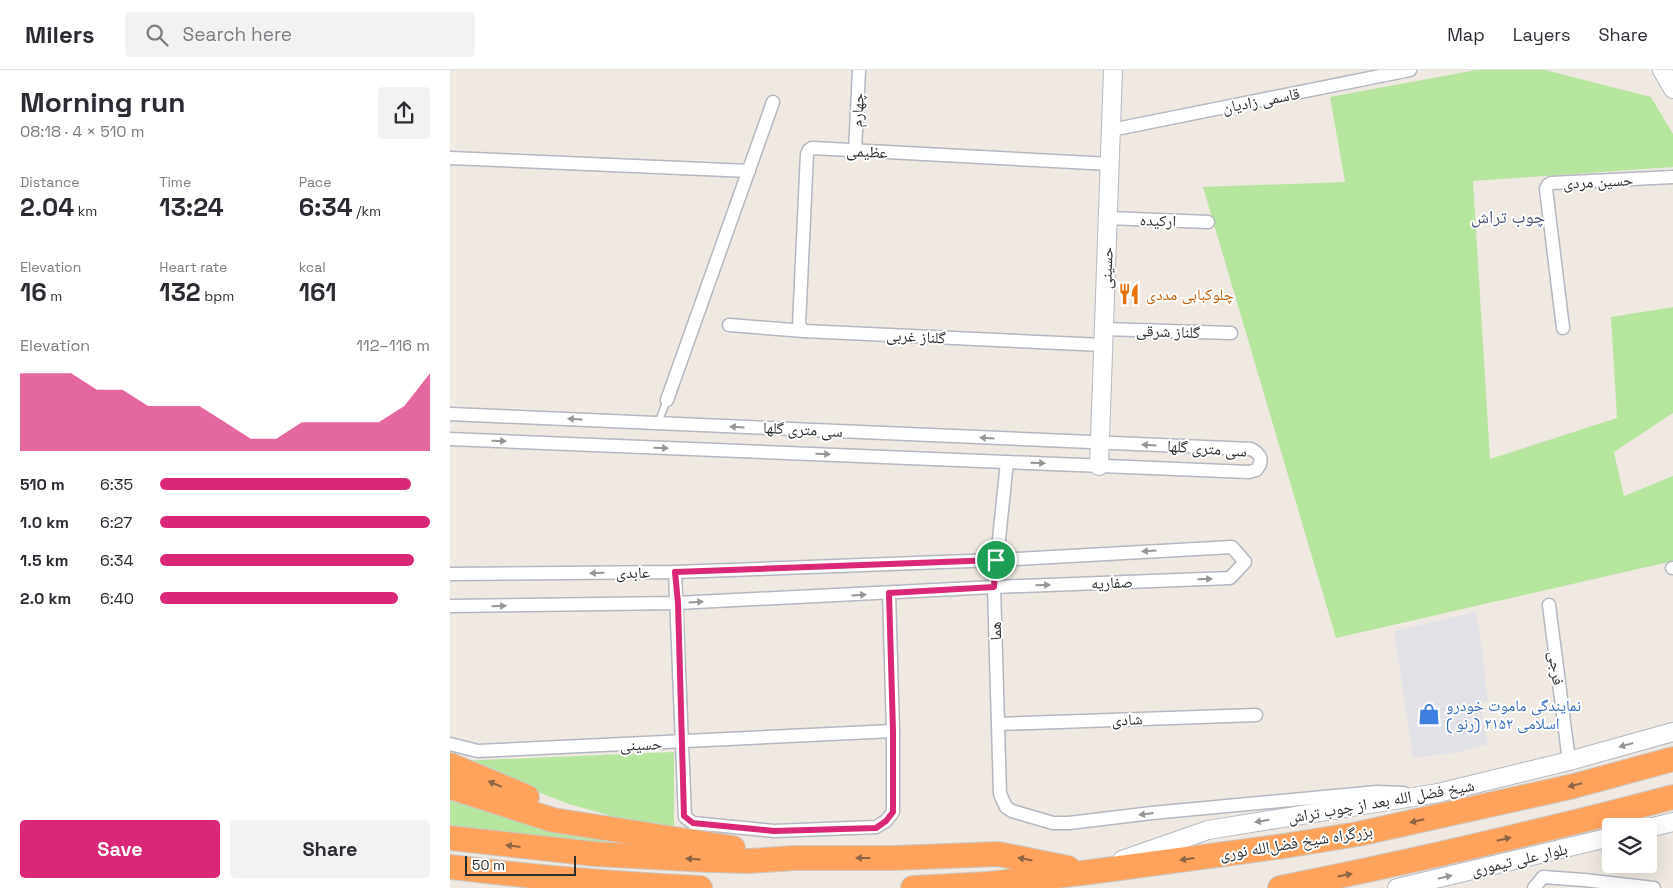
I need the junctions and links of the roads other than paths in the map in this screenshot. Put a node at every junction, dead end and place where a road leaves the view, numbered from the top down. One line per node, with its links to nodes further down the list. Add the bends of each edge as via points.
1 (859, 70): 6 (street, چهارم)
2 (1113, 70): 5 (street, حسینی)
3 (1410, 70): 5 (street, قاسمی زادیان)
4 (773, 102): 9 (street)
5 (1111, 130): 8 (street, حسینی)
6 (855, 151): 8 (street, عظیمی); 15 (street, عظیمی, via 812,148 807,154 799,325)
7 (450, 158): 9 (street)
8 (1110, 164): 11 (street, حسینی)
9 (749, 171): 18 (street)
10 (1673, 177): 14 (street, حسین مردی, via 1548,185)
11 (1108, 218): 12 (street, ارکیده); 17 (street, حسینی)
12 (1208, 222)
13 (729, 325): 15 (street, گلناز غربی)
14 (1563, 328)
15 (804, 330): 17 (street, گلناز غربی)
16 (1231, 334): 17 (street, گلناز شرقی)
17 (1104, 337): 22 (street, حسینی)
18 (666, 400): 20 (lane)
19 (450, 414): 20 (street, سی متری گلها, one-way to 19)
20 (658, 423): 22 (street, سی متری گلها, one-way to 20)
21 (450, 439): 23 (street, سی متری گلها, one-way to 23)
22 (1100, 443): 24 (street, حسینی); 24 (street, سی متری گلها, one-way to 22, via 1250,472 1256,470 1261,461 1257,452 1250,450)
23 (1007, 462): 24 (street, سی متری گلها, one-way to 24); 25 (street, هما)
24 (1099, 466)
25 (996, 560): 26 (street, عابدی); 28 (street, هما); 28 (street, صفاریه, one-way to 25, via 1230,578 1245,562 1232,547)
26 (675, 572): 27 (street, عابدی, one-way to 27); 30 (street)
27 (450, 574)
28 (994, 587): 29 (street, عابدی); 34 (street, هما)
29 (889, 593): 30 (street, عابدی, one-way to 29); 35 (street)
30 (678, 603): 32 (street, عابدی, one-way to 30); 37 (street)
31 (1549, 605): 40 (street, فرجی)
32 (450, 606)
33 (1256, 715): 34 (street, شادی)
34 (998, 724): 43 (street, هما, one-way to 34, via 1377,792 1053,823 1006,807 1000,794)
35 (893, 731): 37 (street, حسینی); 37 (street, via 893,812 876,828 774,831 693,823 684,816)
36 (1673, 732): 40 (street, شیخ فضل الله بعد از چوب تراش, one-way to 40)
37 (682, 742): 38 (street, حسینی, via 478,751)
38 (450, 744)
39 (1673, 759): 52 (highway, بزرگراه شیخ فضل‌الله نوری, one-way to 52, via 1574,786 1358,834)
40 (1569, 761): 43 (street, شیخ فضل الله بعد از چوب تراش)
41 (450, 765): 47 (highway, one-way to 41, via 557,809)
42 (450, 787): 47 (highway, via 552,820)
43 (1438, 793): 52 (street, شیخ فضل الله بعد از چوب تراش, one-way to 52, via 1208,830)
44 (1673, 797): 55 (highway, one-way to 44, via 1377,869)
45 (1673, 822): 46 (street)
46 (1657, 826)
47 (640, 833): 50 (highway)
48 (450, 838): 50 (highway, one-way to 48, via 741,861 595,854)
49 (1602, 839): 56 (street, بلوار علی تیموری, one-way to 49)
50 (794, 858): 52 (highway, one-way to 50, via 998,854)
51 (450, 867): 53 (highway, via 646,886)
52 (1090, 872): 54 (highway, بزرگراه شیخ فضل‌الله نوری, via 988,884)
53 (700, 888)
54 (913, 888)
55 (1280, 888)
56 (1397, 888)
57 (1534, 888): 58 (street, via 1543,877)
58 (1654, 888)

